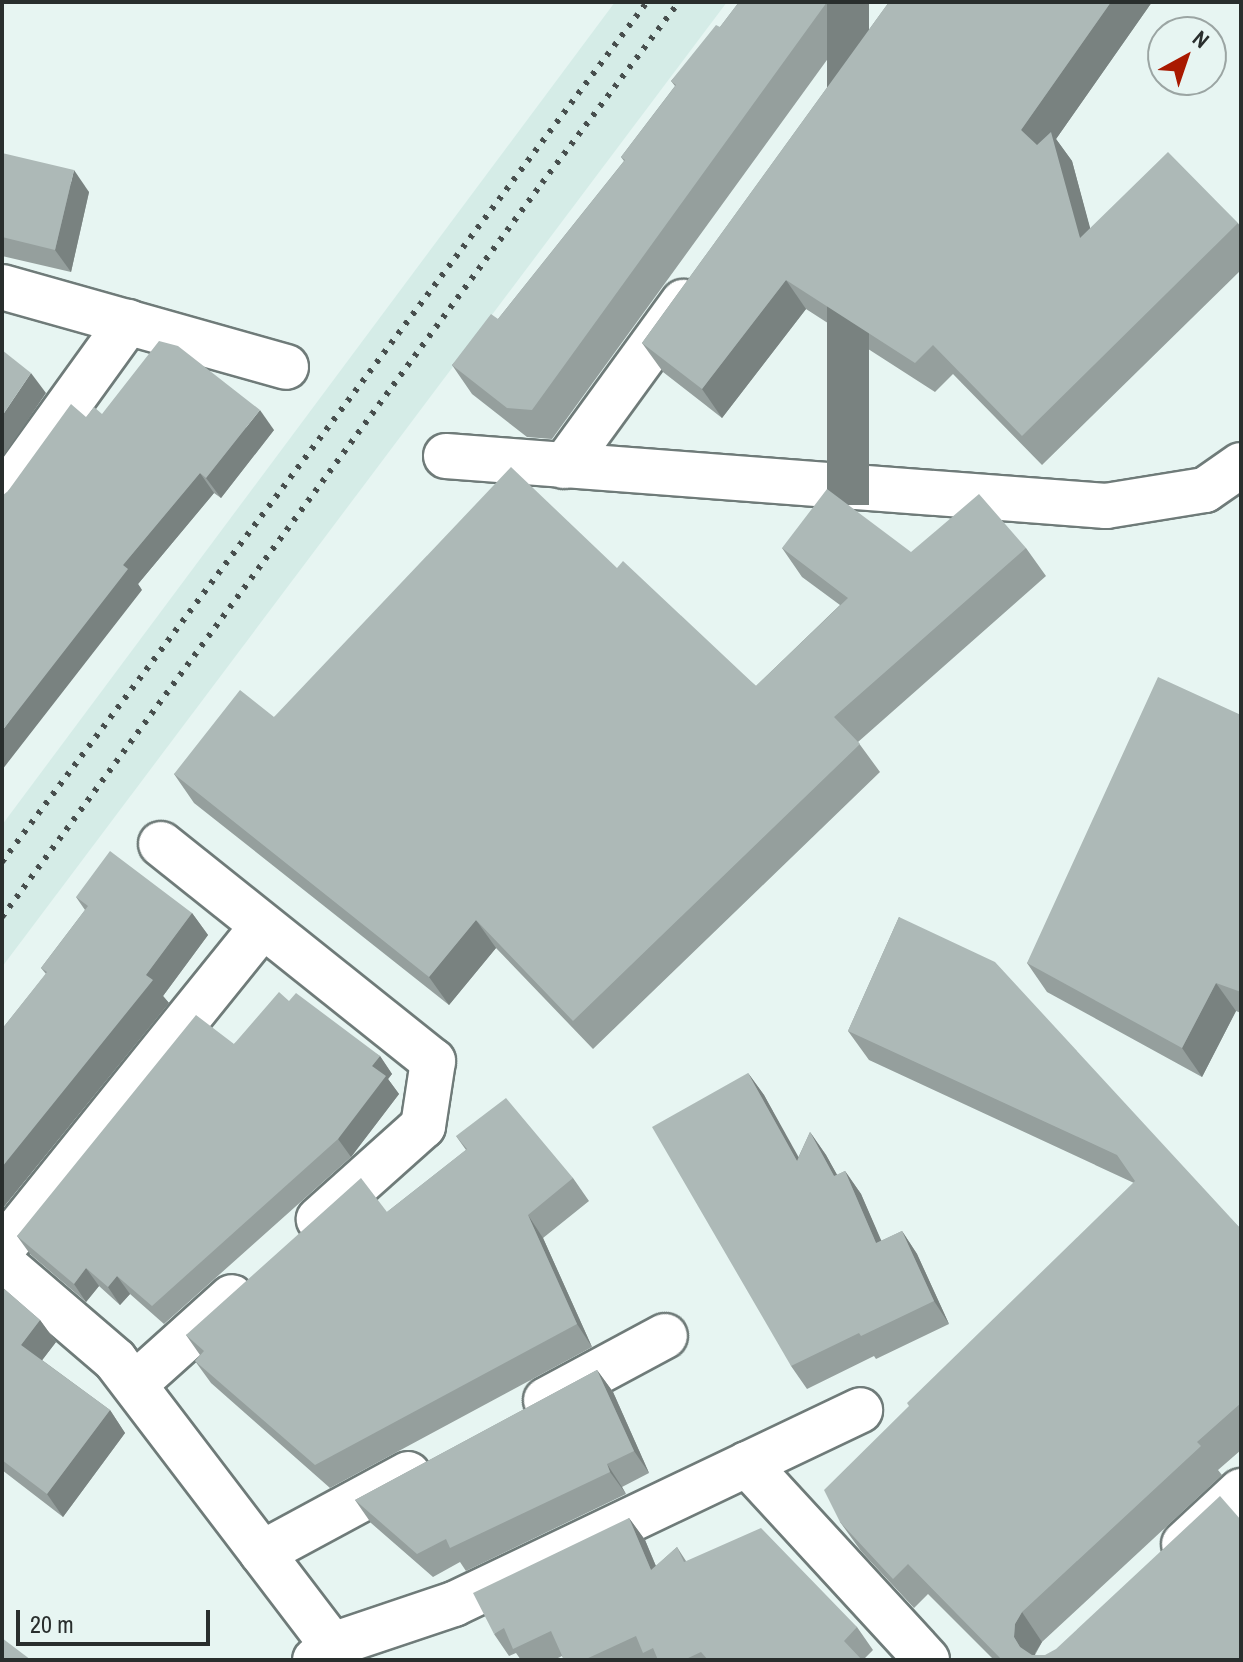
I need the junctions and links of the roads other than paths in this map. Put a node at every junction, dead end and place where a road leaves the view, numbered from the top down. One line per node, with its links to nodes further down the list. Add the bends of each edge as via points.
1 (704, 272): 7 (street)
2 (2, 287): 3 (street)
3 (128, 322): 4 (street); 8 (street)
4 (286, 367)
5 (446, 456): 7 (street)
6 (1241, 465): 7 (street, via 1205,490 1106,506)
7 (564, 466)
8 (2, 497)
9 (161, 844): 10 (street)
10 (262, 927): 11 (street); 14 (street, via 433,1061 423,1126)
11 (2, 1249)
12 (2, 1263): 14 (street, via 115,1360)
13 (665, 1336): 16 (street)
14 (135, 1384): 20 (street)
15 (860, 1410): 18 (street)
16 (512, 1418)
17 (442, 1455): 20 (street)
18 (747, 1464): 22 (street, via 454,1604); 23 (street)
19 (1241, 1491): 21 (street)
20 (262, 1553): 22 (street)
21 (1150, 1575)
22 (323, 1652)
23 (927, 1660)

